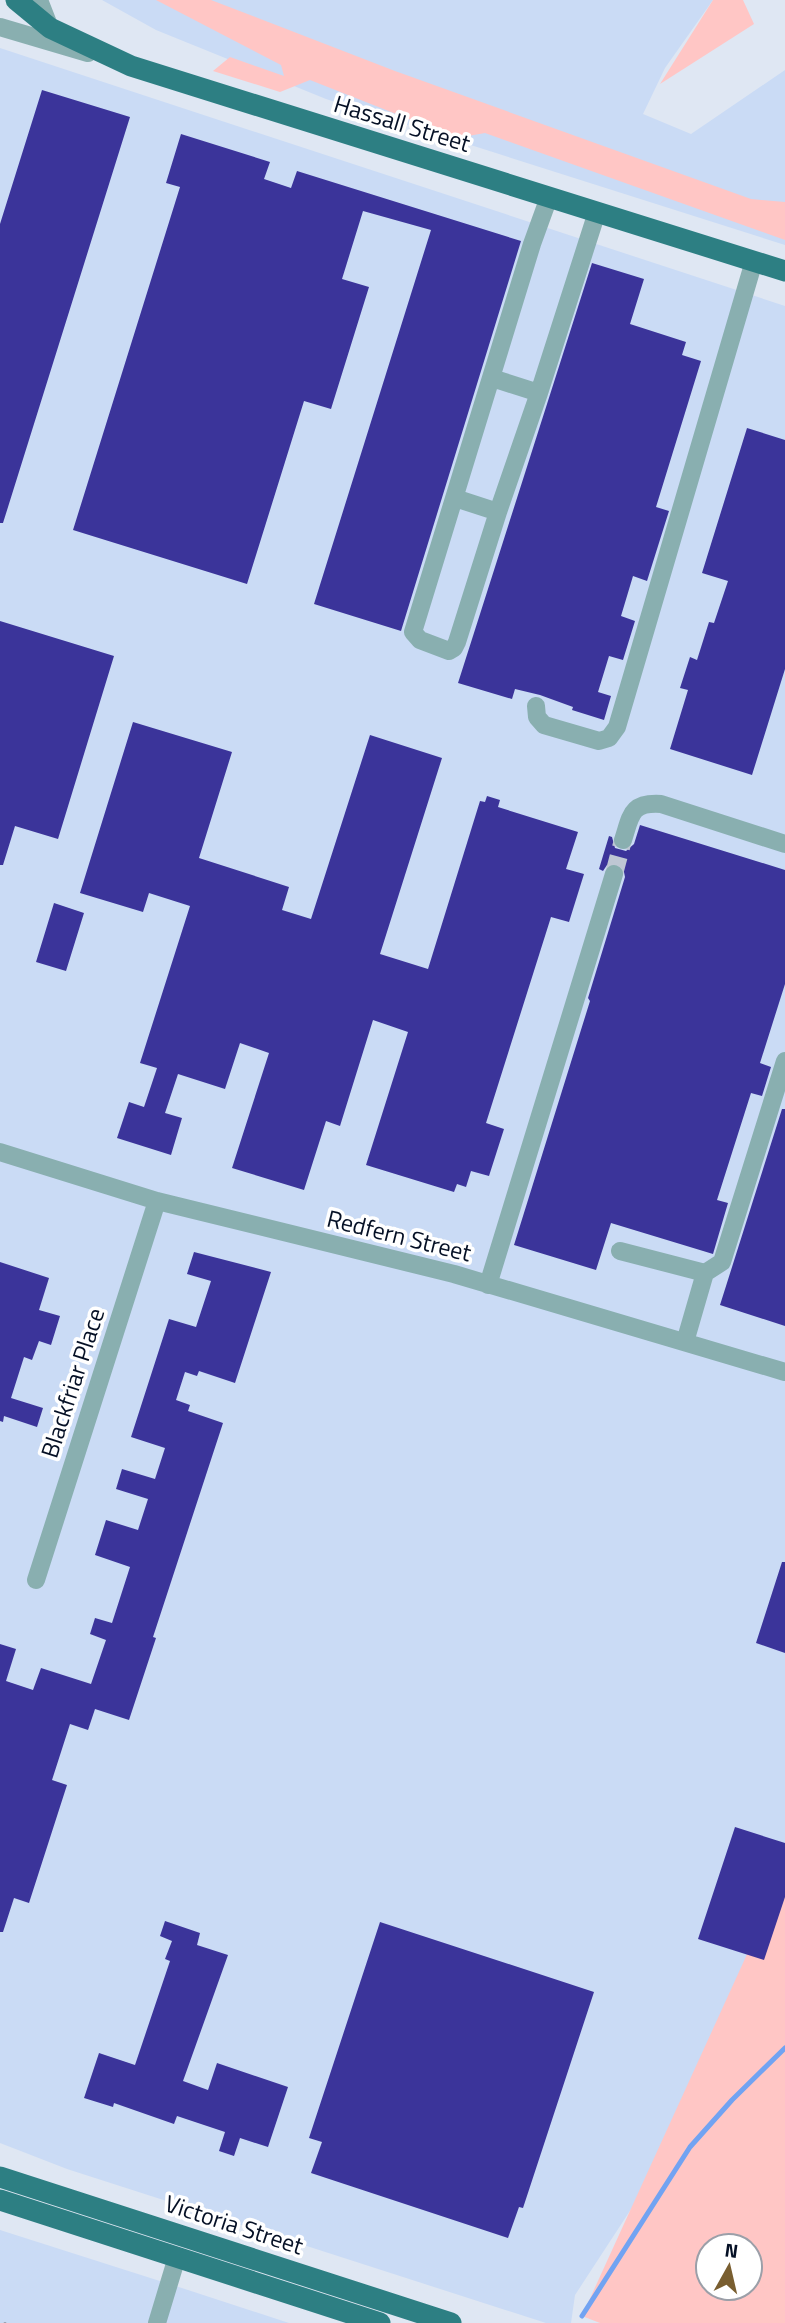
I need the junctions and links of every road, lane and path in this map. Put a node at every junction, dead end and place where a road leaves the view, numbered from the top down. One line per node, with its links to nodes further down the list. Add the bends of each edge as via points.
1 (16, 0): 4 (main road, Hassall Street)
2 (39, 0): 4 (street)
3 (0, 27): 5 (street)
4 (50, 28): 5 (main road, Hassall Street)
5 (131, 66): 6 (main road, Hassall Street)
6 (550, 197): 7 (main road, Hassall Street); 10 (street)
7 (597, 212): 8 (main road, Hassall Street); 11 (street)
8 (754, 261): 9 (main road, Hassall Street); 14 (street, via 617,727 609,738 599,741 544,725)
9 (785, 271)
10 (492, 378): 11 (street); 12 (street)
11 (539, 393): 13 (street)
12 (455, 498): 13 (street); 13 (street, via 413,632 441,650 449,651 457,642)
13 (498, 512)
14 (536, 706)
15 (623, 840): 16 (street, via 636,808 660,804)
16 (785, 844)
17 (614, 874): 23 (street)
18 (785, 1061): 22 (street, via 722,1262)
19 (0, 1152): 20 (street, Redfern Street)
20 (157, 1201): 23 (street, Redfern Street); 26 (street, Blackfriar Place)
21 (620, 1251): 22 (street)
22 (705, 1273): 24 (street)
23 (488, 1285): 24 (street, Redfern Street)
24 (685, 1342): 25 (street, Redfern Street)
25 (785, 1372)
26 (36, 1580)
27 (0, 2177): 32 (main road, Victoria Street)
28 (0, 2200): 29 (main road, Victoria Street)
29 (177, 2257): 30 (street); 31 (main road, Victoria Street)
30 (157, 2323)
31 (380, 2323)
32 (451, 2323)

